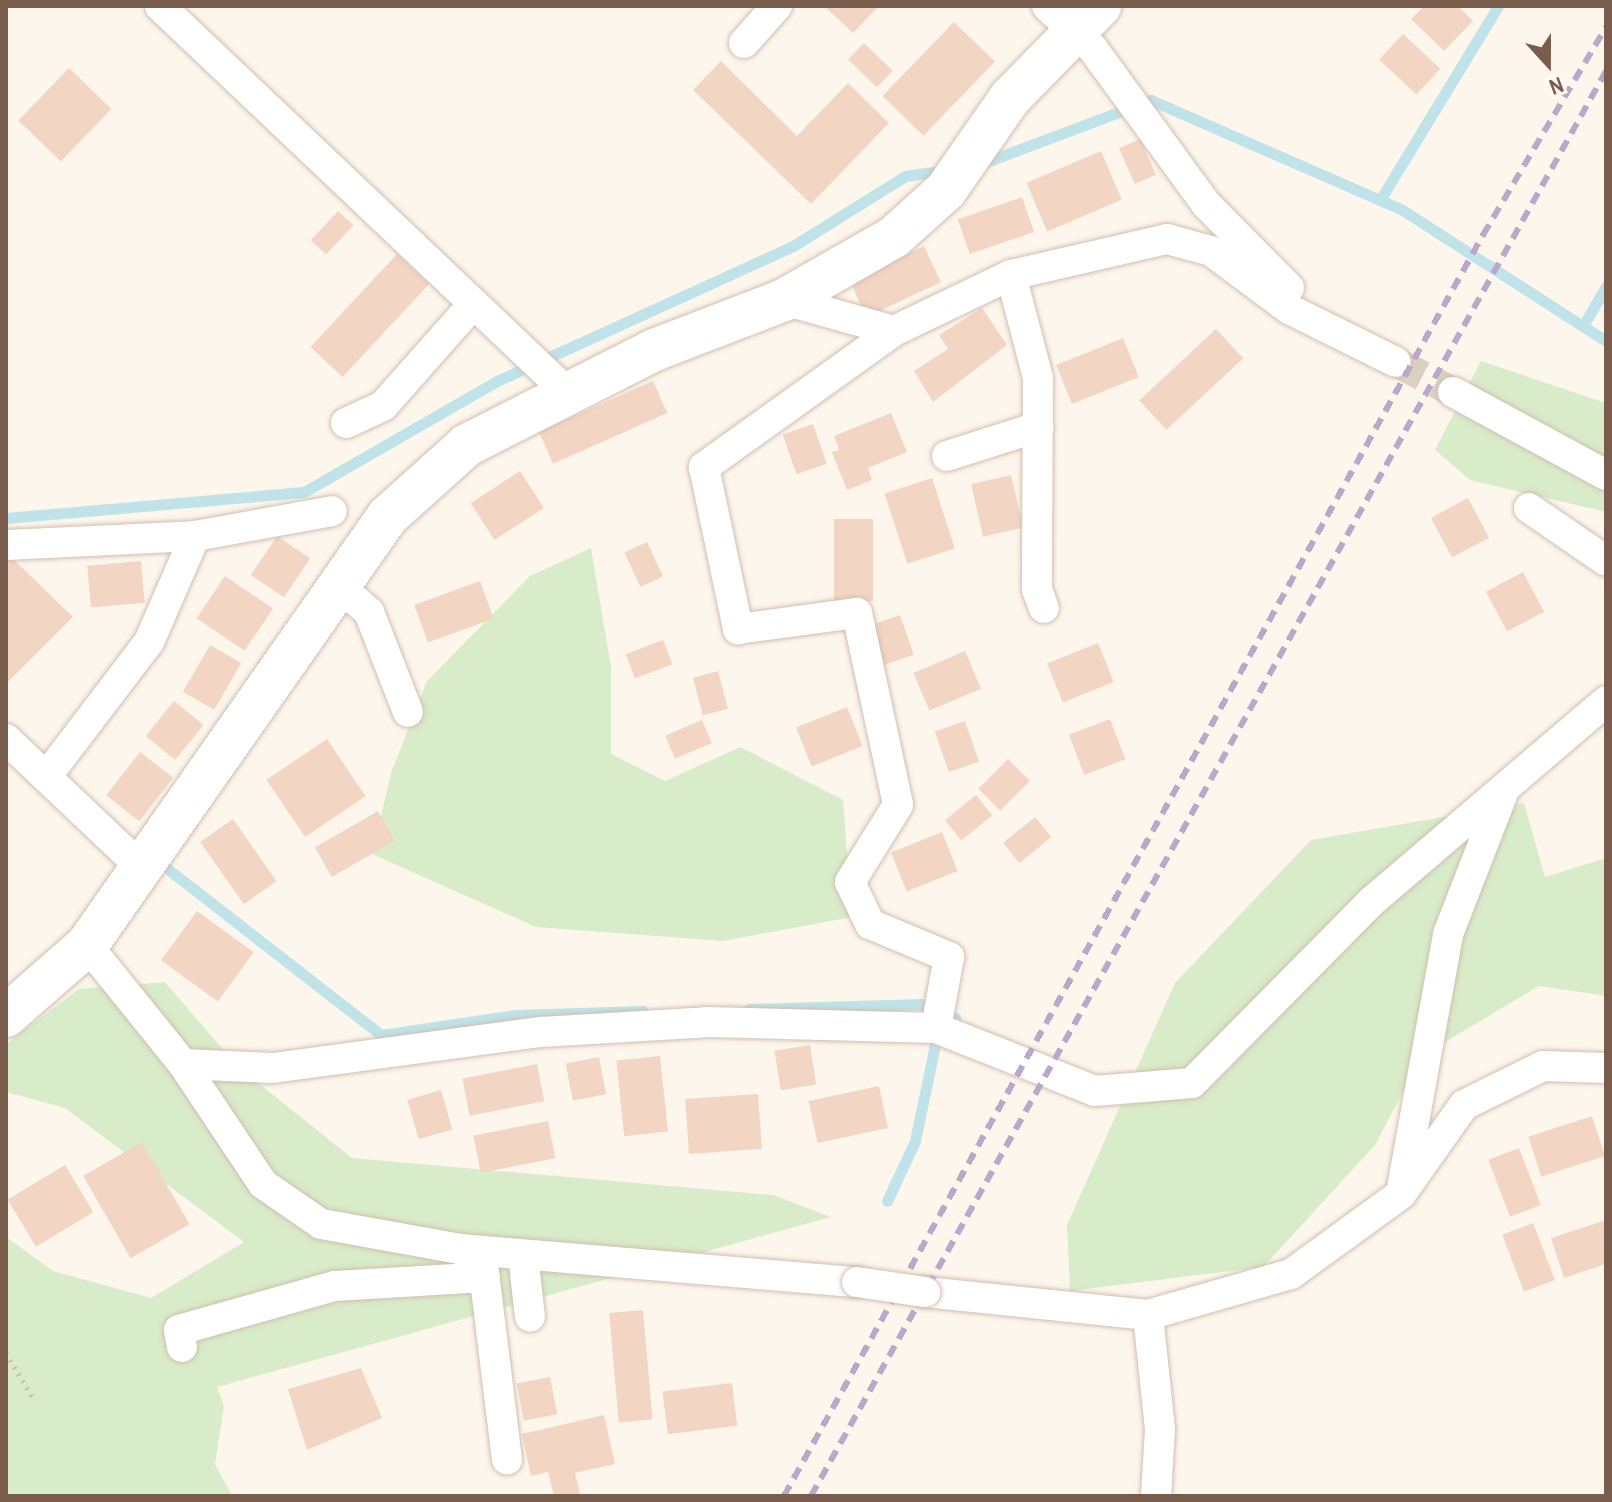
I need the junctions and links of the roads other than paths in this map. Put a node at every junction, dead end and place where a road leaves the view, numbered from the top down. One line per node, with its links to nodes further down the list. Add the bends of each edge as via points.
1 (160, 6): 7 (street)
2 (777, 6): 4 (street)
3 (1073, 14): 6 (street, via 946,190 894,237); 9 (street, via 1206,204)
4 (744, 43)
5 (1011, 275): 8 (street); 9 (street, via 1167,239 1211,251 1289,309); 14 (street, via 1038,378)
6 (784, 300): 8 (street); 11 (street)
7 (474, 303): 11 (street); 13 (street, via 383,406)
8 (894, 331): 32 (street, via 704,467 738,629 857,613 898,805 850,882 870,924 949,957)
9 (1343, 333): 10 (street)
10 (1396, 362)
11 (560, 386): 22 (street, via 467,445 388,516)
12 (1453, 392): 16 (street)
13 (346, 423)
14 (1038, 427): 15 (street); 23 (street, via 1037,589)
15 (947, 456)
16 (1606, 475)
17 (1529, 508): 21 (street)
18 (332, 511): 19 (street)
19 (195, 536): 20 (street); 27 (street, via 149,642)
20 (6, 545)
21 (1606, 561)
22 (339, 586): 25 (street, via 369,612); 29 (street)
23 (1044, 608)
24 (1606, 701): 28 (street)
25 (408, 712)
26 (6, 739): 27 (street)
27 (46, 776): 29 (street)
28 (1505, 788): 32 (street, via 1371,902 1192,1083 1095,1091 967,1041); 35 (street, via 1448,934)
29 (150, 857): 30 (street)
30 (87, 945): 31 (street); 33 (street)
31 (6, 1016)
32 (938, 1022): 33 (street, via 707,1022 541,1032 273,1068)
33 (183, 1064): 37 (street, via 263,1184 321,1224)
34 (1606, 1068): 35 (street, via 1543,1066 1464,1105)
35 (1401, 1194): 38 (street, via 1291,1274)
36 (523, 1255): 37 (street); 38 (street, bridge, via 857,1282); 39 (street)
37 (483, 1264): 40 (street, via 335,1286 179,1330); 41 (street)
38 (1148, 1315): 42 (street, via 1160,1429)
39 (530, 1317)
40 (182, 1347)
41 (507, 1459)
42 (1156, 1496)

